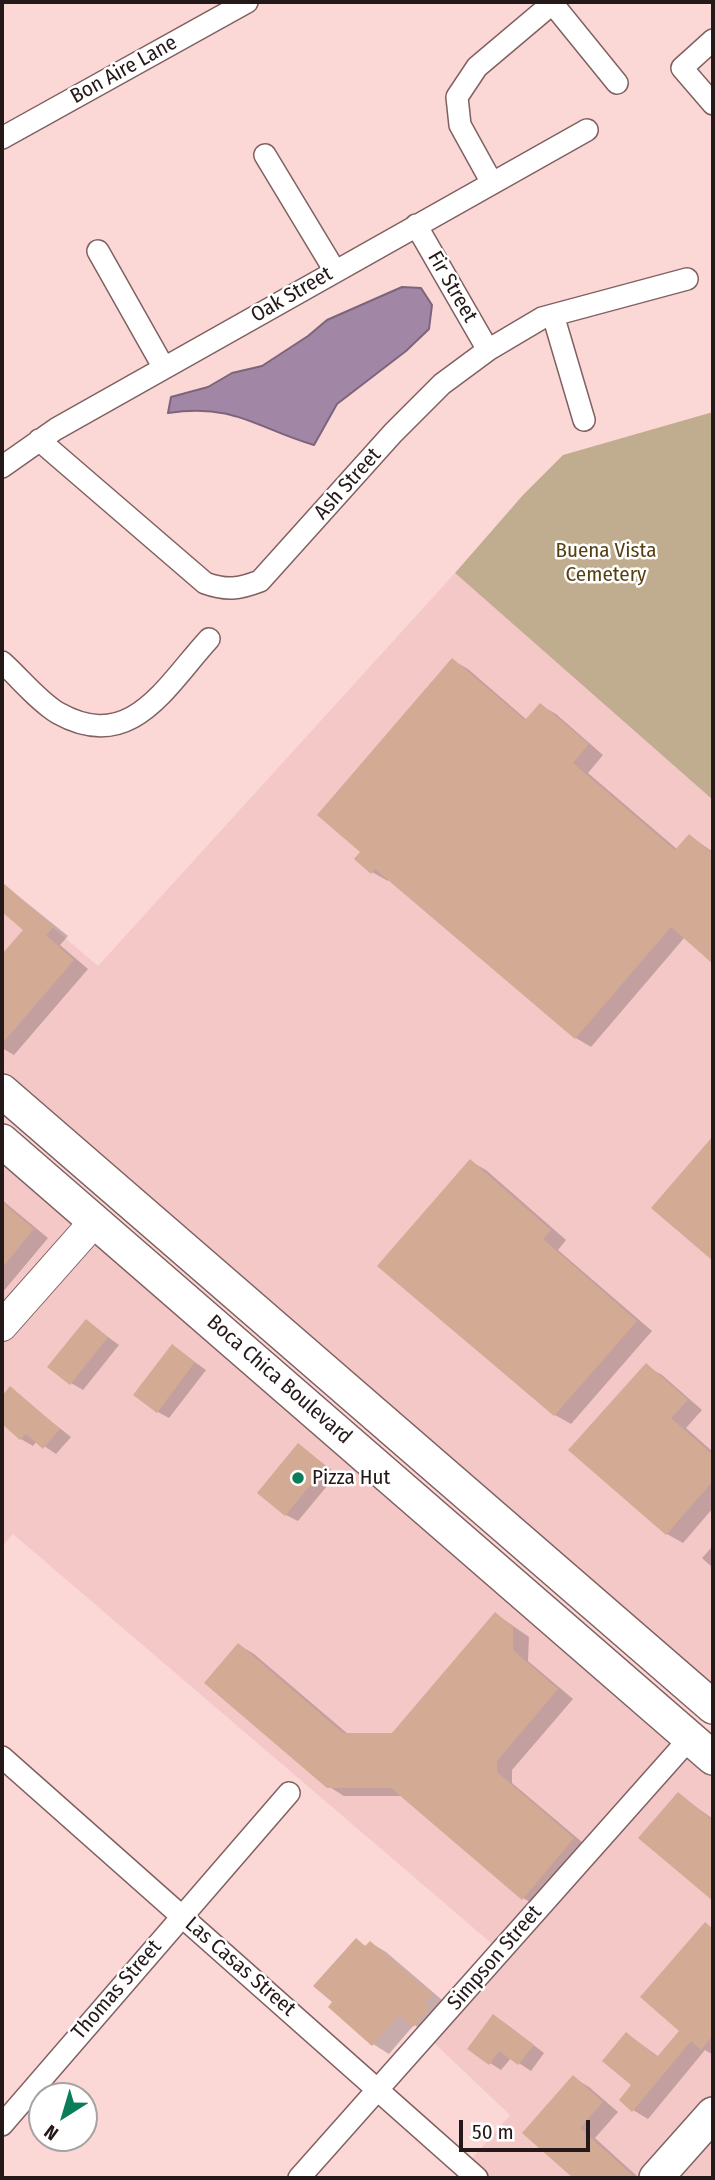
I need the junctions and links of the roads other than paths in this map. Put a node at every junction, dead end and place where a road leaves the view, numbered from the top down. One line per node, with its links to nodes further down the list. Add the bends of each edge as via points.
1 (247, 2): 7 (street, Bon Aire Lane)
2 (553, 3): 4 (street); 9 (street, via 477,67 457,97 460,125)
3 (713, 40): 5 (street, via 682,68)
4 (617, 83)
5 (713, 104)
6 (587, 130): 9 (street, Oak Street)
7 (2, 138)
8 (265, 155): 12 (street)
9 (492, 183): 10 (street, Oak Street)
10 (416, 225): 12 (street, Oak Street); 15 (street, Fir Street)
11 (98, 251): 16 (street)
12 (335, 271): 16 (street, Oak Street)
13 (687, 279): 14 (street, Ash Street)
14 (553, 316): 15 (street, Ash Street); 17 (street)
15 (488, 350): 18 (street, Ash Street, via 442,384 393,433 260,581 237,590 205,583)
16 (164, 368): 18 (street, Oak Street)
17 (584, 420)
18 (39, 440): 19 (street, Oak Street)
19 (2, 467)
20 (209, 639): 21 (street, via 138,717 102,729 57,712)
21 (2, 662)
22 (2, 1091): 25 (main road, Boca Chica Boulevard)
23 (2, 1120): 25 (main road, via 78,1186 97,1188)
24 (2, 1141): 26 (main road, Boca Chica Boulevard)
25 (104, 1180): 28 (main road, Boca Chica Boulevard)
26 (95, 1221): 27 (street); 28 (main road, via 104,1216 130,1224 299,1372); 30 (main road, Boca Chica Boulevard)
27 (2, 1326)
28 (330, 1375): 29 (main road, Boca Chica Boulevard)
29 (713, 1707)
30 (701, 1748): 34 (street, Simpson Street)
31 (2, 1757): 33 (street, Las Casas Street)
32 (289, 1793): 33 (street, Thomas Street)
33 (182, 1915): 34 (street, Las Casas Street); 36 (street, Thomas Street)
34 (379, 2090): 37 (street, Simpson Street); 38 (street, Las Casas Street)
35 (713, 2114): 39 (main road)
36 (2, 2125)
37 (299, 2178)
38 (477, 2178)
39 (656, 2178)

